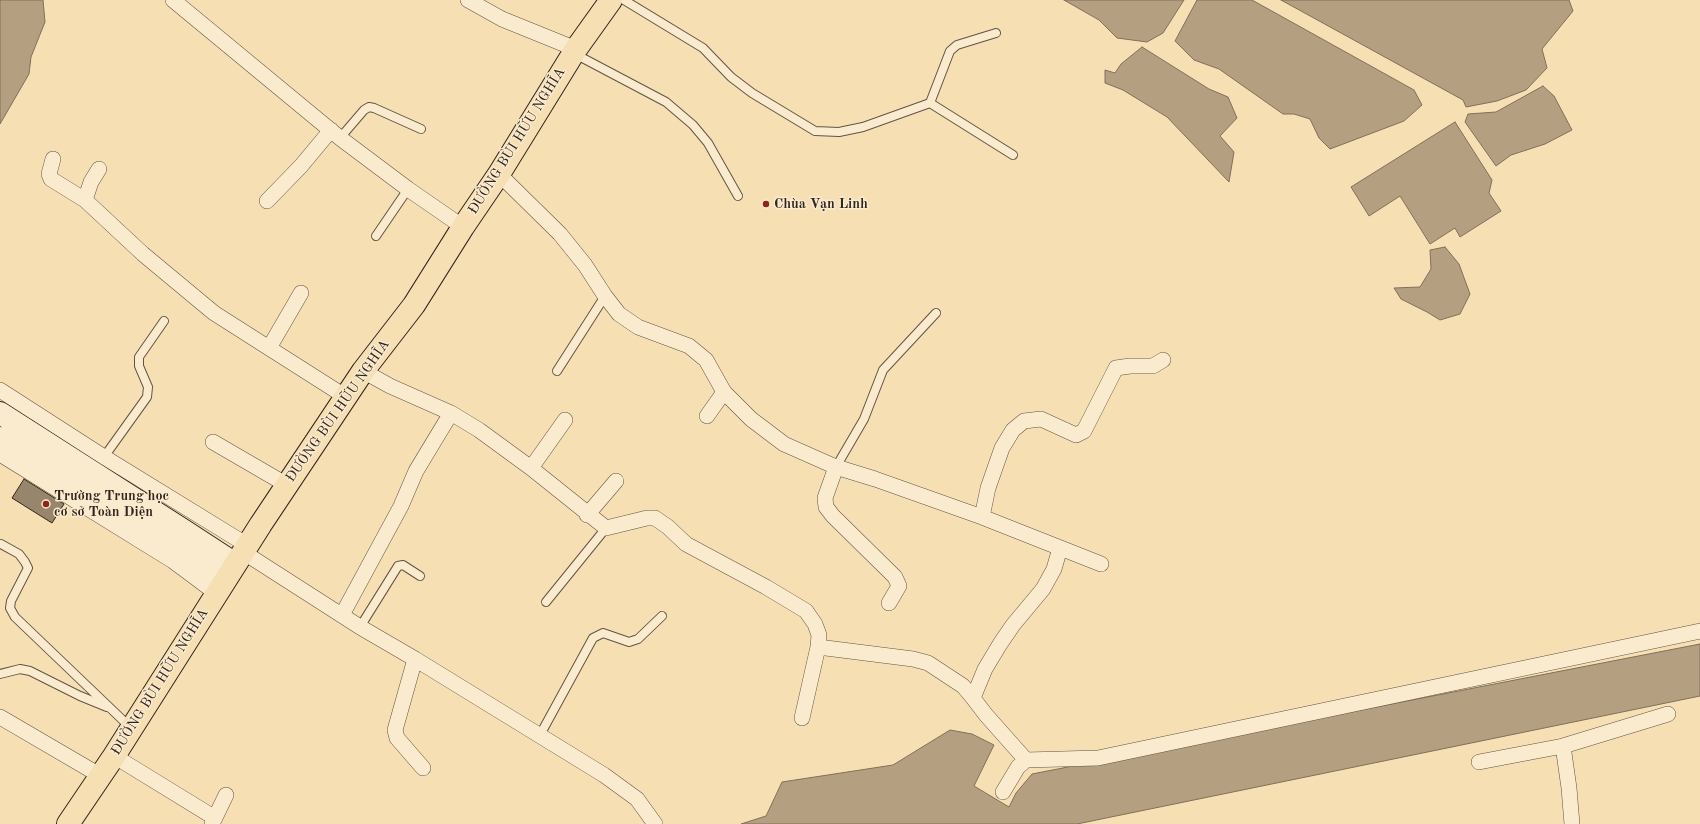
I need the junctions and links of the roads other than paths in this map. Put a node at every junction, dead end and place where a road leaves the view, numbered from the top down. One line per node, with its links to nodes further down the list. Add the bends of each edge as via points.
1 (173, 0): 9 (street)
2 (468, 0): 6 (street, via 502,19)
3 (611, 0): 6 (main road, ĐƯỜNG BÙI HỮU NGHĨA)
4 (624, 0): 7 (lane, via 703,48 752,93 815,131 839,132 863,127)
5 (996, 33): 7 (lane, via 957,45 950,51)
6 (575, 51): 13 (main road, ĐƯỜNG BÙI HỮU NGHĨA); 15 (lane, via 666,102 693,125 708,142)
7 (930, 103): 10 (lane)
8 (421, 129): 9 (lane, via 369,107)
9 (336, 134): 14 (street); 17 (street)
10 (1013, 155)
11 (53, 159): 16 (street, via 49,174 51,179)
12 (99, 170): 16 (street, via 91,182)
13 (499, 174): 18 (main road, ĐƯỜNG BÙI HỮU NGHĨA); 21 (street, via 560,234 585,265)
14 (408, 189): 18 (street); 19 (lane)
15 (738, 196)
16 (85, 200): 24 (street, via 142,254 214,313)
17 (267, 201)
18 (463, 227): 26 (main road, ĐƯỜNG BÙI HỮU NGHĨA, via 414,305)
19 (376, 236)
20 (301, 293): 24 (street)
21 (605, 296): 27 (lane); 29 (street, via 619,314 638,327 689,346 706,360)
22 (936, 313): 39 (lane, via 883,370 864,419)
23 (164, 321): 38 (lane, via 139,356 139,366 148,386 147,397)
24 (269, 348): 30 (street)
25 (1163, 360): 44 (street, via 1153,366 1116,368 1084,430 1076,434 1041,419 1024,421 1013,430 1002,448 988,488)
26 (363, 371): 30 (main road, ĐƯỜNG BÙI HỮU NGHĨA); 32 (street)
27 (557, 371)
28 (0, 390): 38 (street)
29 (724, 392): 33 (street); 39 (street, via 751,419 784,444)
30 (346, 397): 42 (main road, ĐƯỜNG BÙI HỮU NGHĨA)
31 (0, 413): 49 (main road, via 186,532)
32 (451, 413): 40 (street); 53 (street, via 416,471 398,512)
33 (707, 416)
34 (565, 420): 40 (street)
35 (0, 438): 49 (main road, via 195,559)
36 (213, 442): 42 (street)
37 (0, 454): 49 (street, via 173,561)
38 (104, 458): 49 (street)
39 (836, 467): 44 (street); 52 (street, via 825,498 826,507 895,577 900,586)
40 (531, 468): 43 (street)
41 (616, 481): 43 (street)
42 (287, 485): 49 (main road, ĐƯỜNG BÙI HỮU NGHĨA)
43 (587, 515): 45 (street)
44 (982, 517): 47 (street)
45 (606, 528): 51 (lane); 57 (street, via 655,518 686,544 766,586 806,611 819,635)
46 (1, 544): 61 (lane, via 19,554 28,568 10,608 15,617)
47 (1060, 548): 48 (street); 60 (street, via 1054,569 1043,589 1000,644 985,669)
48 (1101, 564)
49 (233, 567): 53 (street); 65 (main road, ĐƯỜNG BÙI HỮU NGHĨA)
50 (420, 576): 55 (lane, via 403,565 398,566)
51 (546, 602)
52 (889, 603)
53 (342, 615): 55 (street)
54 (662, 616): 66 (lane, via 638,639 630,642 603,633 593,638)
55 (360, 627): 58 (street)
56 (1700, 631): 69 (street, via 1098,758)
57 (818, 647): 60 (street, via 928,663 963,686); 64 (street)
58 (415, 659): 66 (street); 71 (street, via 395,730 397,738)
59 (0, 674): 61 (lane, via 20,669 30,670)
60 (973, 698): 69 (street)
61 (111, 709): 65 (lane)
62 (1668, 714): 67 (street)
63 (0, 717): 72 (street)
64 (802, 718)
65 (131, 728): 68 (main road, ĐƯỜNG BÙI HỮU NGHĨA)
66 (540, 735): 77 (street, via 623,788 637,799)
67 (1564, 753): 70 (street); 78 (street)
68 (114, 756): 72 (main road, ĐƯỜNG BÙI HỮU NGHĨA); 75 (street)
69 (1026, 760): 73 (street, via 1018,767)
70 (1479, 762)
71 (423, 768)
72 (101, 776): 76 (main road, ĐƯỜNG BÙI HỮU NGHĨA)
73 (1003, 792)
74 (226, 794): 75 (street)
75 (214, 821)
76 (68, 824)
77 (655, 824)
78 (1572, 824)

